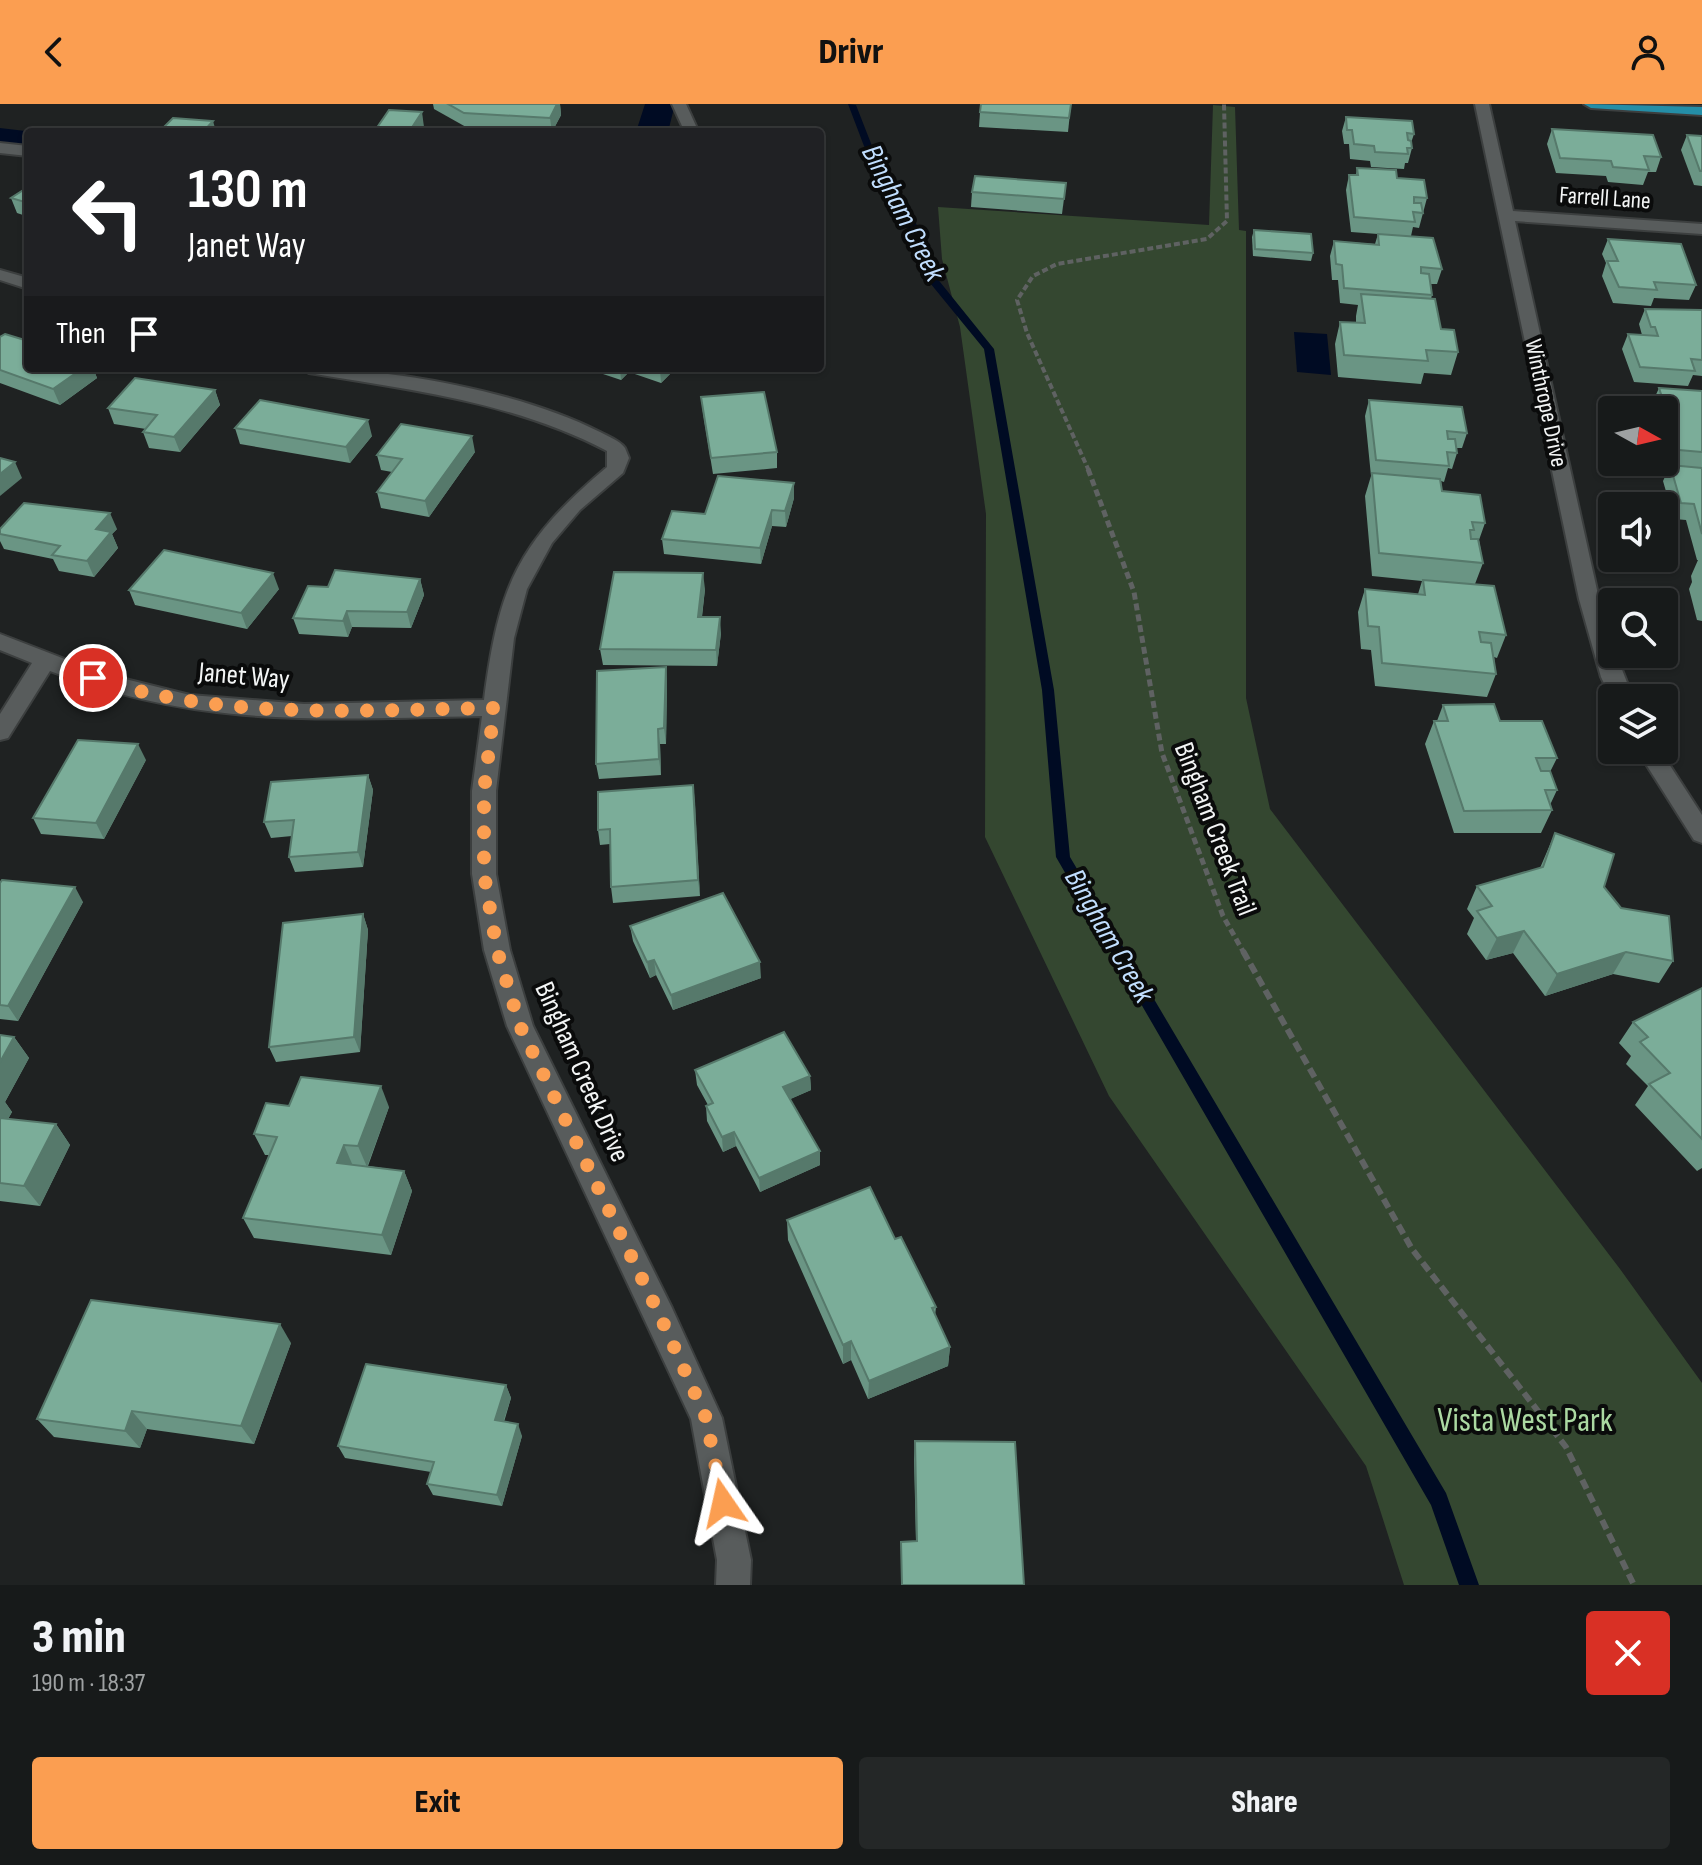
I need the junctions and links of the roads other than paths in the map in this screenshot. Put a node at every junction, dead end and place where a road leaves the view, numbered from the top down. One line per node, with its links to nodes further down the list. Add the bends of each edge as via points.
1 (679, 104): 6 (street)
2 (1482, 104): 9 (street, Winthrope Drive)
3 (1591, 104): 5 (main road)
4 (1698, 104): 5 (street)
5 (1702, 111)
6 (688, 128)
7 (0, 148): 8 (street)
8 (24, 151)
9 (1505, 215): 10 (street, Farrell Lane); 16 (street, Winthrope Drive, via 1589,599)
10 (1702, 229)
11 (0, 275): 12 (street)
12 (24, 283)
13 (331, 372): 17 (street, Bingham Creek Drive, via 551,416 616,448 616,469 543,540 517,589 503,638)
14 (0, 641): 15 (street, Janet Way)
15 (44, 662): 17 (street, Janet Way, via 190,703 270,711); 18 (street)
16 (1615, 684)
17 (494, 708): 21 (street, Bingham Creek Drive, via 484,791 484,860 497,950 520,1026 706,1418 734,1560)
18 (0, 732)
19 (1657, 764): 20 (street)
20 (1702, 834)
21 (733, 1585)

